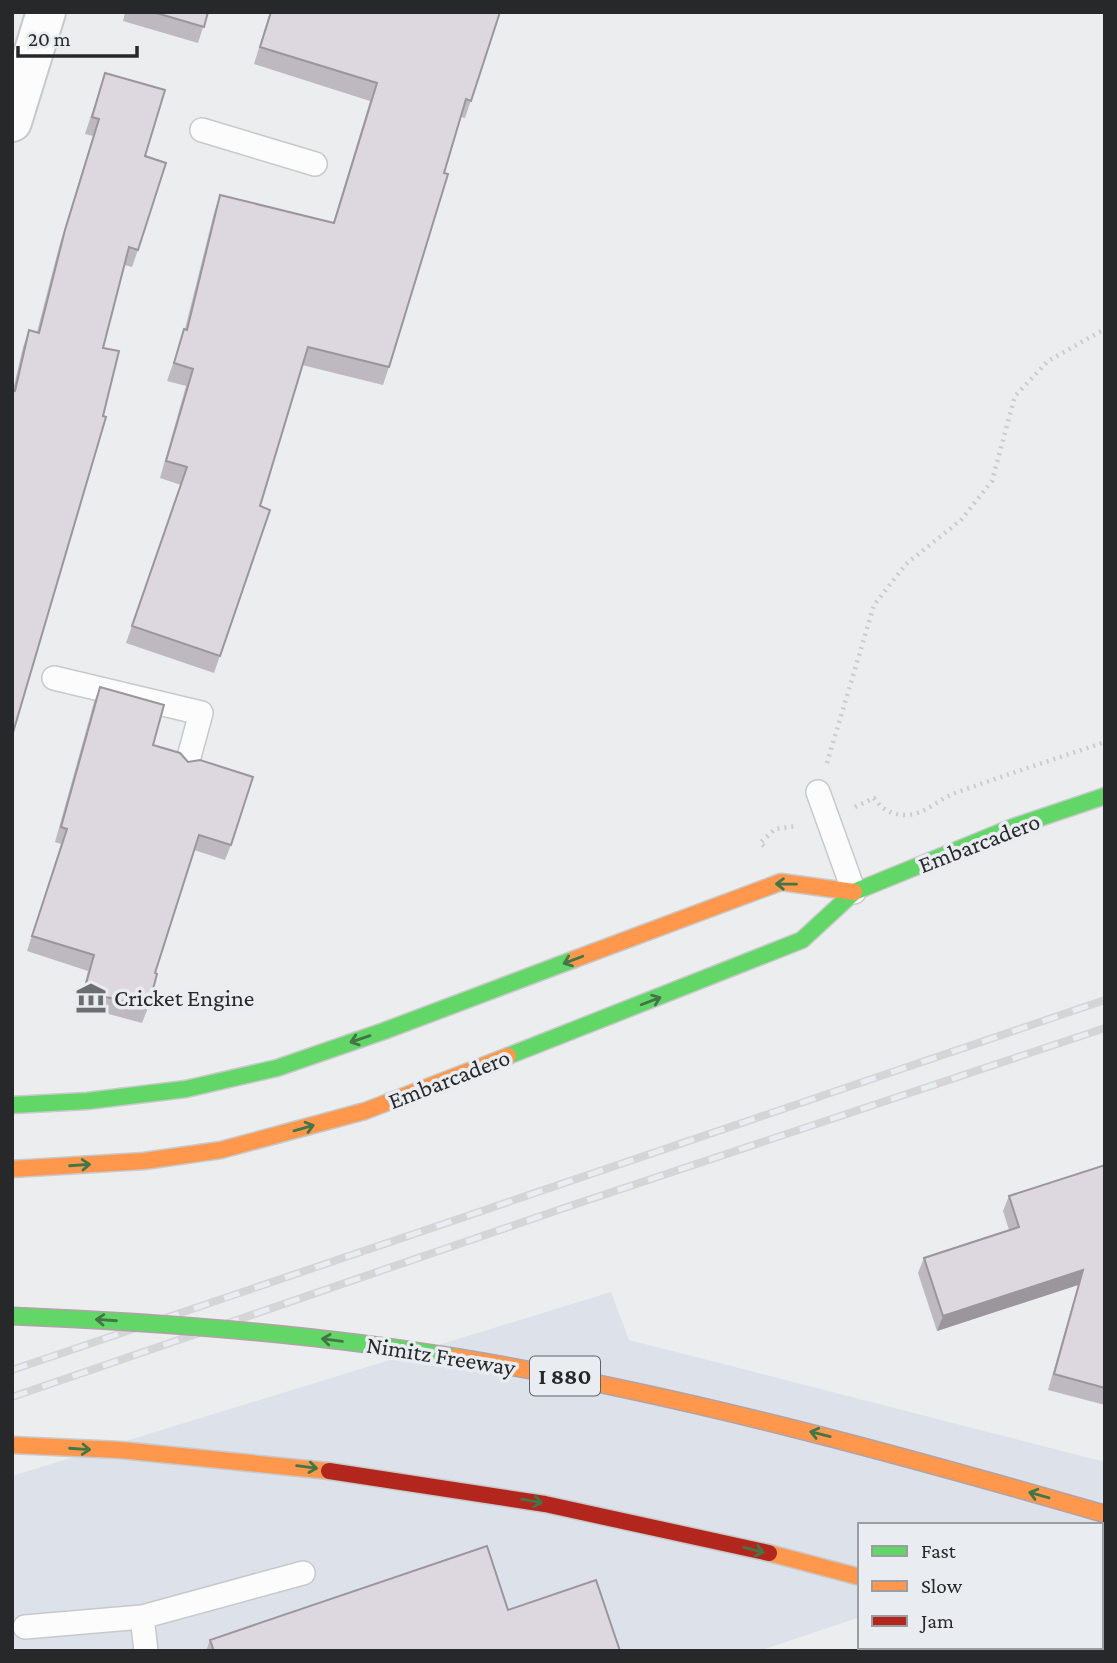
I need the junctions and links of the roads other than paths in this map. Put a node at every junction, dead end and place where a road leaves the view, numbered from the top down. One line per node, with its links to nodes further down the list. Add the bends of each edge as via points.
1 (46, 12): 2 (street)
2 (12, 122)
3 (202, 130): 4 (lane)
4 (315, 164)
5 (54, 678): 6 (lane, via 201,713)
6 (187, 764)
7 (818, 792): 9 (lane)
8 (1105, 796): 9 (main road, Embarcadero, via 1013,827)
9 (854, 892): 10 (main road, one-way to 10, via 781,882 277,1068 186,1089); 11 (main road, Embarcadero, one-way to 9, via 144,1161 221,1150 365,1111 802,940)
10 (12, 1105)
11 (12, 1169)
12 (12, 1316): 14 (main road, Nimitz Freeway / I 880, one-way to 12, bridge, via 773,1422 510,1366 313,1338)
13 (12, 1445): 16 (main road, one-way to 16, via 216,1458 461,1488 645,1523)
14 (1105, 1514)
15 (303, 1573): 17 (lane)
16 (858, 1576)
17 (142, 1617): 18 (lane); 19 (lane)
18 (25, 1627)
19 (146, 1651)

